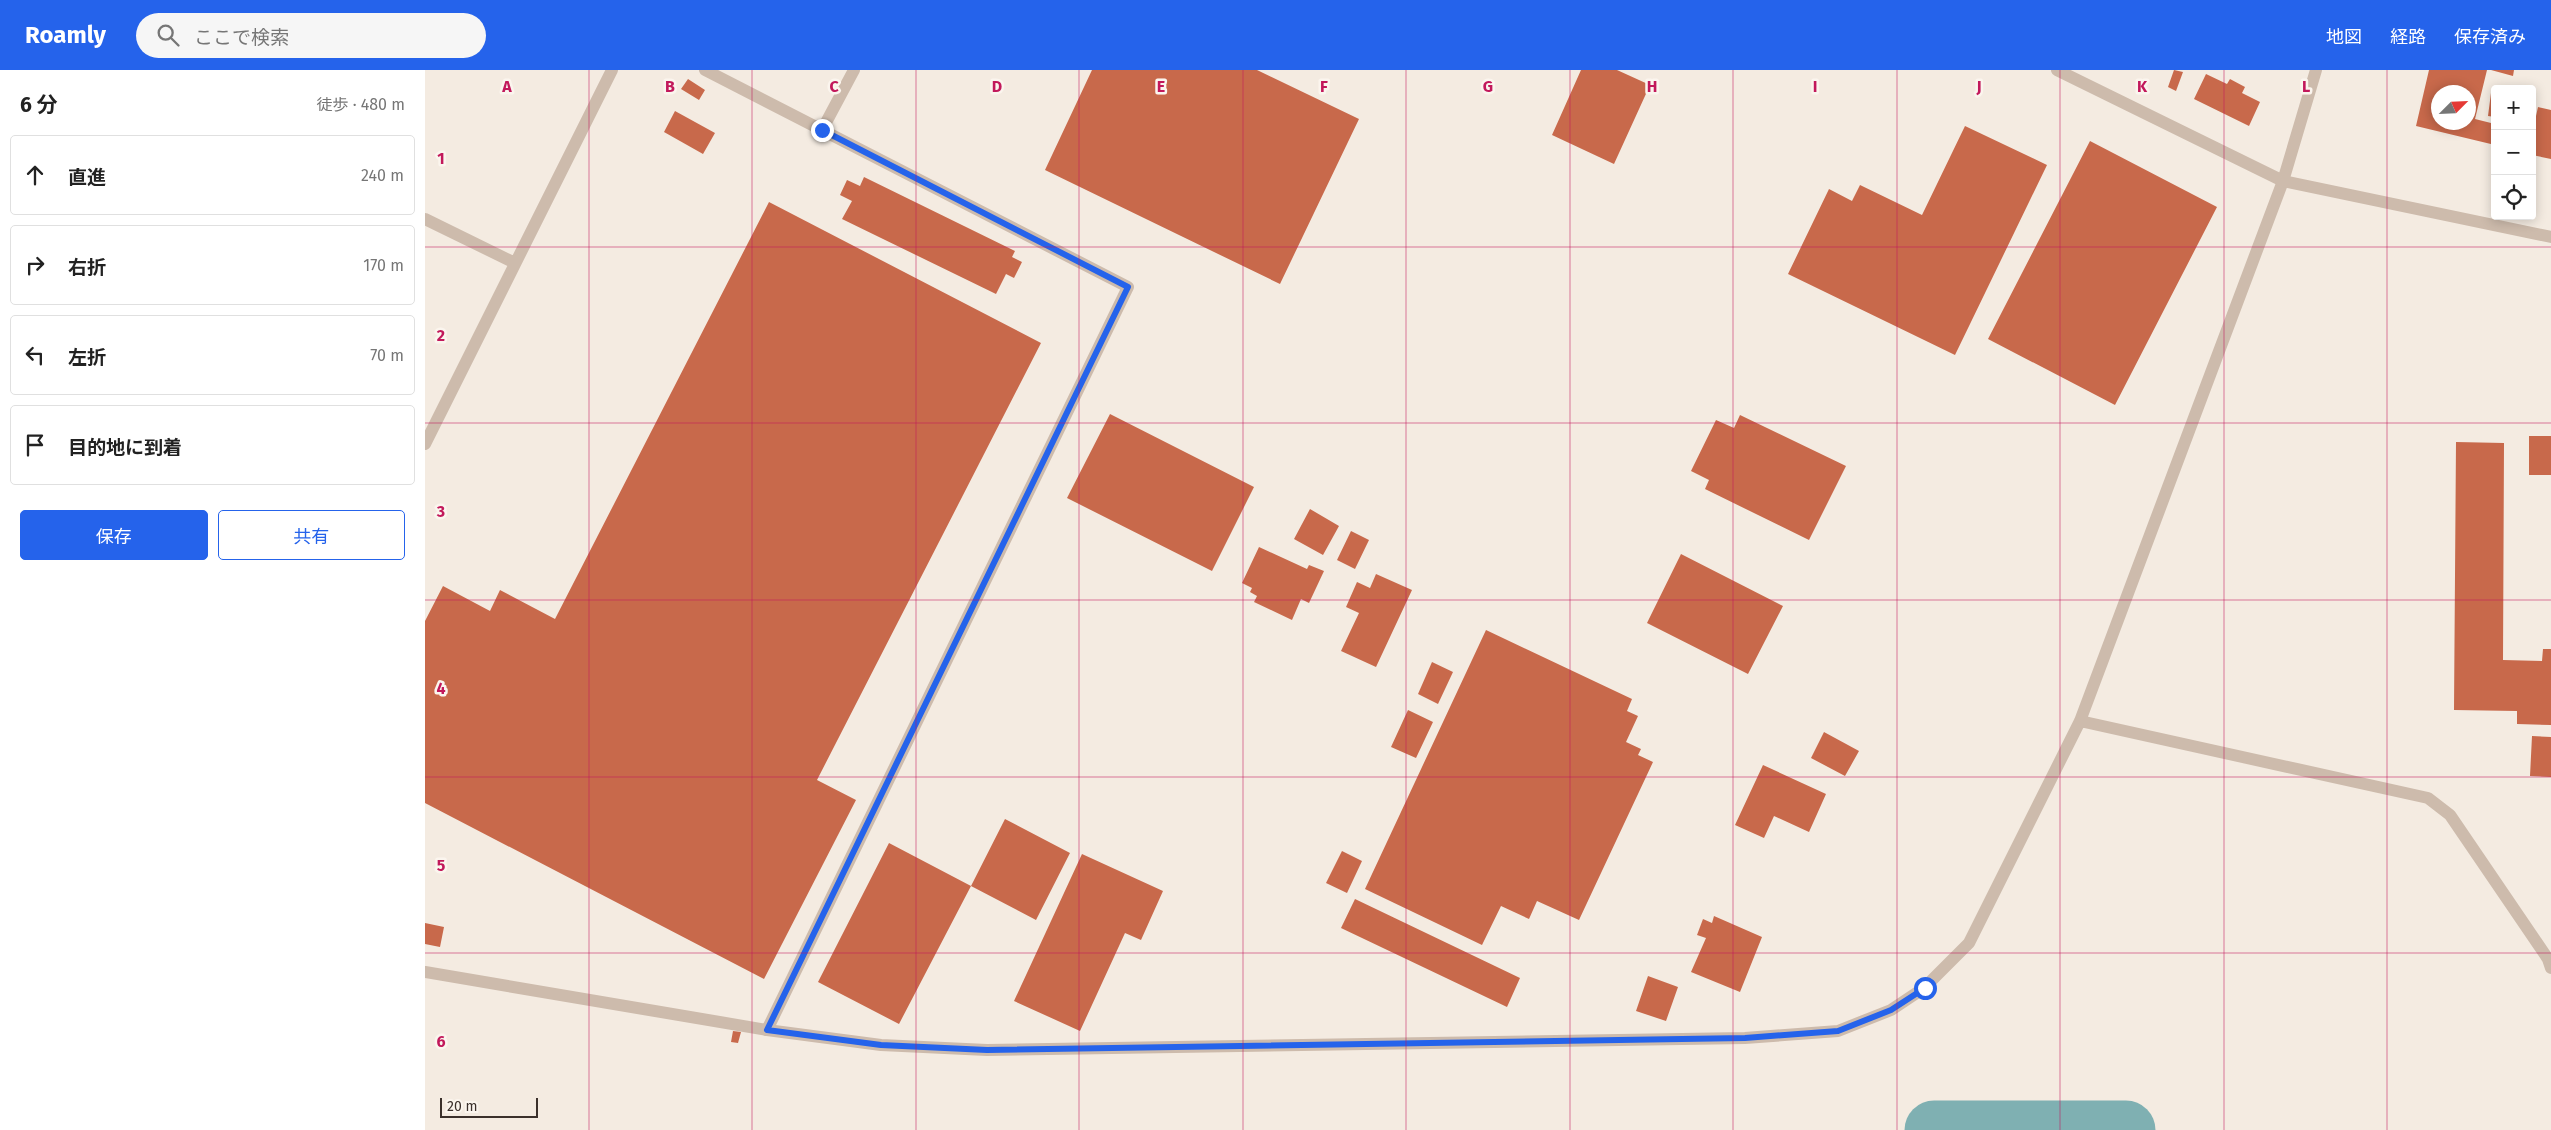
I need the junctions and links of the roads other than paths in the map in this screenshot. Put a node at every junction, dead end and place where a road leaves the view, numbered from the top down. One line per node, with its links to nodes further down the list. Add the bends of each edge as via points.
1 (612, 70): 10 (street)
2 (705, 70): 6 (street)
3 (854, 70): 6 (street)
4 (2057, 70): 7 (street)
5 (2316, 70): 7 (street)
6 (822, 130): 15 (street, via 1128,287)
7 (2283, 181): 9 (street); 12 (street)
8 (425, 219): 10 (street)
9 (2551, 237)
10 (515, 263): 11 (street)
11 (425, 444)
12 (2080, 721): 13 (street, via 2428,798 2449,815); 15 (street, via 1969,943 1925,988 1891,1010 1838,1031 1745,1038 987,1050 881,1045)
13 (2551, 968)
14 (425, 972): 15 (street)
15 (767, 1030)

